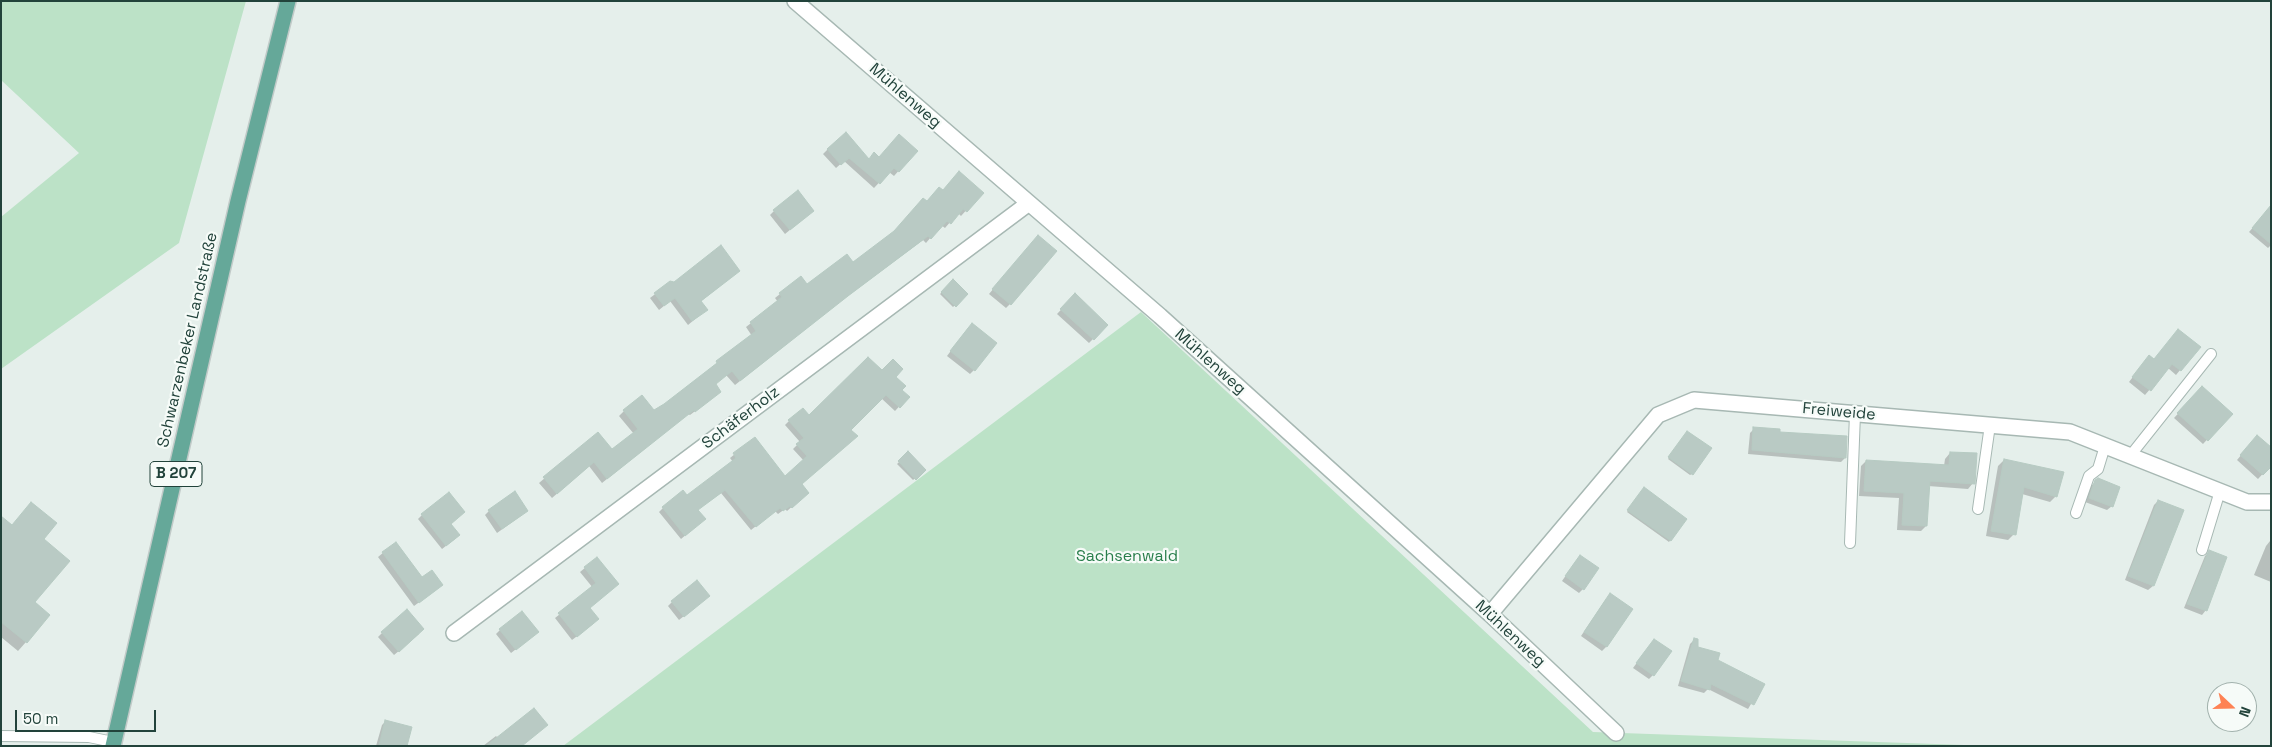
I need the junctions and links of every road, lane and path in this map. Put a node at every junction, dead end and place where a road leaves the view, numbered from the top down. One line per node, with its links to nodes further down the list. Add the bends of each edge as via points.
1 (288, 1): 19 (main road, Schwarzenbeker Landstraße / B 207, via 238,201)
2 (795, 1): 3 (street, Mühlenweg)
3 (1029, 203): 15 (street, Mühlenweg, via 1160,316); 16 (street, Schäferholz)
4 (2210, 354): 8 (lane)
5 (1856, 414): 6 (street, Freiweide); 13 (lane); 15 (street, Freiweide, via 1694,400 1658,415)
6 (1990, 425): 7 (street, Freiweide, via 2070,432); 11 (lane)
7 (2105, 446): 8 (street, Freiweide); 12 (lane, via 2098,469 2089,476)
8 (2130, 456): 9 (street, Freiweide)
9 (2220, 491): 10 (street, Freiweide, via 2247,502); 14 (lane)
10 (2271, 502)
11 (1978, 509)
12 (2076, 512)
13 (1850, 544)
14 (2202, 550)
15 (1490, 614): 17 (street, Mühlenweg)
16 (454, 633)
17 (1616, 733)
18 (1, 736): 19 (lane, via 89,737)
19 (113, 744)

